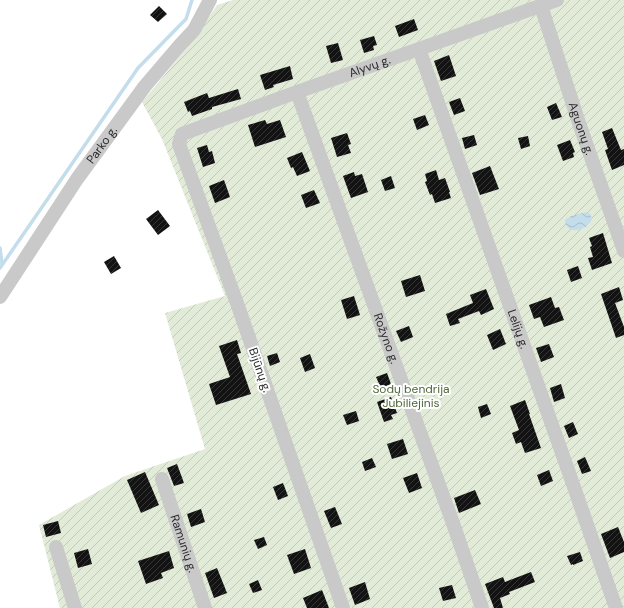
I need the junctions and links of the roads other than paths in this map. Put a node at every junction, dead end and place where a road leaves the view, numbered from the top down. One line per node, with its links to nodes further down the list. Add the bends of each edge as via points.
1 (210, 0): 8 (street, Parko g., via 194,30 145,86 78,179)
2 (557, 0): 3 (street, Alyvų g.)
3 (541, 6): 4 (street, Alyvų g.); 7 (street, Aguonų g.)
4 (419, 49): 5 (street, Alyvų g.); 15 (street, Lelijų g.)
5 (297, 92): 6 (street, Alyvų g.); 14 (street, Rožyno g.)
6 (182, 134): 13 (street, Bijūnų g., via 179,144)
7 (624, 251)
8 (0, 296)
9 (162, 479): 12 (street, Ramunių g.)
10 (56, 547): 11 (street)
11 (75, 608)
12 (205, 608)
13 (343, 608)
14 (482, 608)
15 (616, 608)

